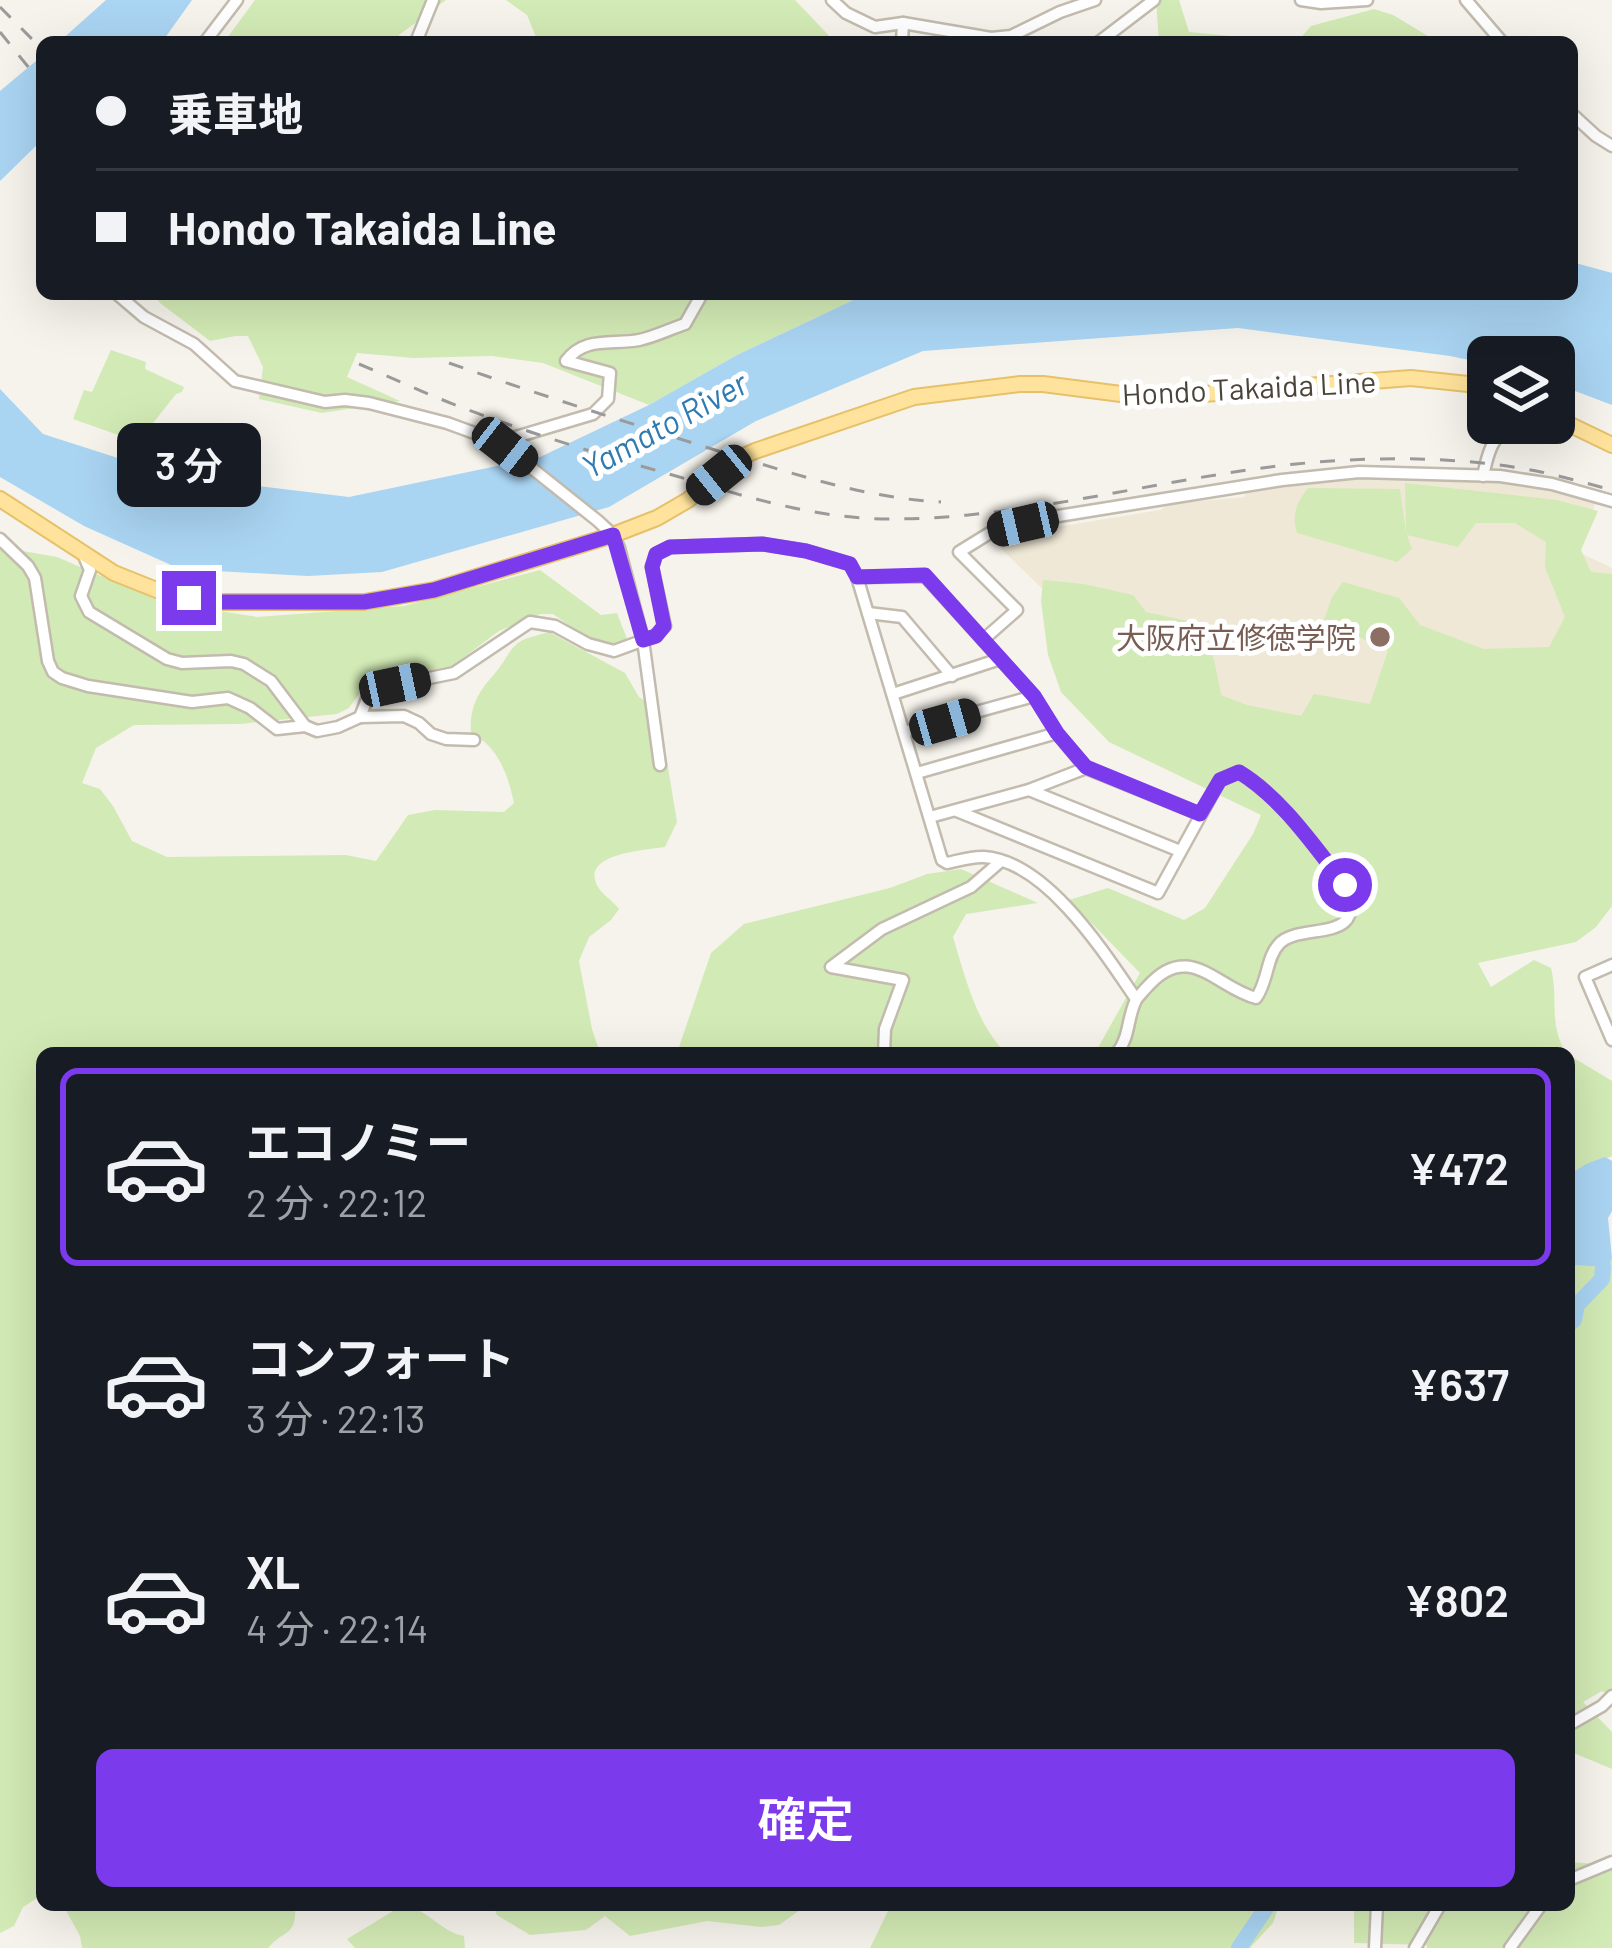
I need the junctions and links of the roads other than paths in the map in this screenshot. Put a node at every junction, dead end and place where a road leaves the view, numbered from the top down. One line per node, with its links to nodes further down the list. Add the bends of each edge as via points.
1 (237, 0): 11 (street)
2 (433, 0): 12 (street)
3 (832, 0): 9 (street, via 875,27)
4 (1095, 0): 16 (street)
5 (1154, 0): 17 (street)
6 (1301, 0): 7 (street)
7 (1366, 0)
8 (1466, 0): 18 (street)
9 (903, 23): 10 (street); 13 (street)
10 (933, 27): 14 (street); 15 (street)
11 (210, 36)
12 (418, 36)
13 (902, 36)
14 (929, 36)
15 (980, 36)
16 (1011, 36)
17 (1107, 36)
18 (1497, 36)
19 (1578, 120): 20 (street)
20 (1612, 146)
21 (124, 300): 26 (street, via 235,381 369,404)
22 (699, 300): 26 (street, via 686,324 571,354 566,362 610,373 608,399 593,414)
23 (1467, 384): 31 (main road, Hondo Takaida Line, via 1411,379 1153,398 1020,384 914,397 733,461 688,500)
24 (1575, 428): 27 (main road)
25 (1493, 444): 28 (street)
26 (502, 445): 31 (street)
27 (1612, 446)
28 (1483, 476): 30 (street); 37 (street, via 1318,476 993,531 959,552 1017,610)
29 (0, 499): 33 (main road, Hondo Takaida Line)
30 (1612, 500)
31 (613, 535): 33 (main road, Hondo Takaida Line, via 434,590 321,604 164,593); 36 (street)
32 (0, 539): 43 (street, via 34,578 48,662 62,678 192,702 228,698 277,730)
33 (85, 556): 43 (street, via 90,569 81,596 89,612 167,659 244,664 271,681)
34 (857, 577): 35 (street); 36 (street, via 850,564 806,551 670,547 652,567 664,626); 37 (street, via 925,575)
35 (868, 613): 39 (street, via 902,617); 40 (street)
36 (643, 640): 42 (street, via 614,651 530,622 454,673 369,694); 47 (street)
37 (983, 640): 38 (street)
38 (1000, 659): 39 (street); 41 (street)
39 (952, 676): 40 (street)
40 (893, 694): 44 (street)
41 (1034, 696): 44 (street); 45 (street)
42 (359, 718): 43 (street); 46 (street, via 404,716 431,734)
43 (304, 726)
44 (904, 732): 49 (street)
45 (1057, 733): 48 (street); 49 (street)
46 (474, 740)
47 (660, 765)
48 (1086, 767): 50 (street); 52 (street)
49 (916, 773): 53 (street)
50 (1029, 790): 51 (street); 54 (street)
51 (957, 811): 53 (street); 54 (street, via 1158,893)
52 (1200, 814): 54 (street); 57 (street, via 1220,780 1239,772 1253,781 1345,885 1348,914 1332,930 1279,943 1256,998 1208,972 1174,968)
53 (930, 818): 55 (street, via 942,860)
54 (1180, 851)
55 (1001, 861): 57 (street, via 1061,898); 59 (street, via 831,968 903,980)
56 (1612, 965): 58 (street, via 1585,977)
57 (1136, 999): 60 (street)
58 (1612, 1040)
59 (884, 1047)
60 (1122, 1047)
61 (1612, 1696): 62 (street)
62 (1575, 1721)
63 (1612, 1862): 64 (street)
64 (1575, 1877)
65 (1377, 1911): 68 (street)
66 (1436, 1911): 69 (street)
67 (1536, 1911): 70 (street)
68 (1375, 1948)
69 (1415, 1948)
70 (1510, 1948)

